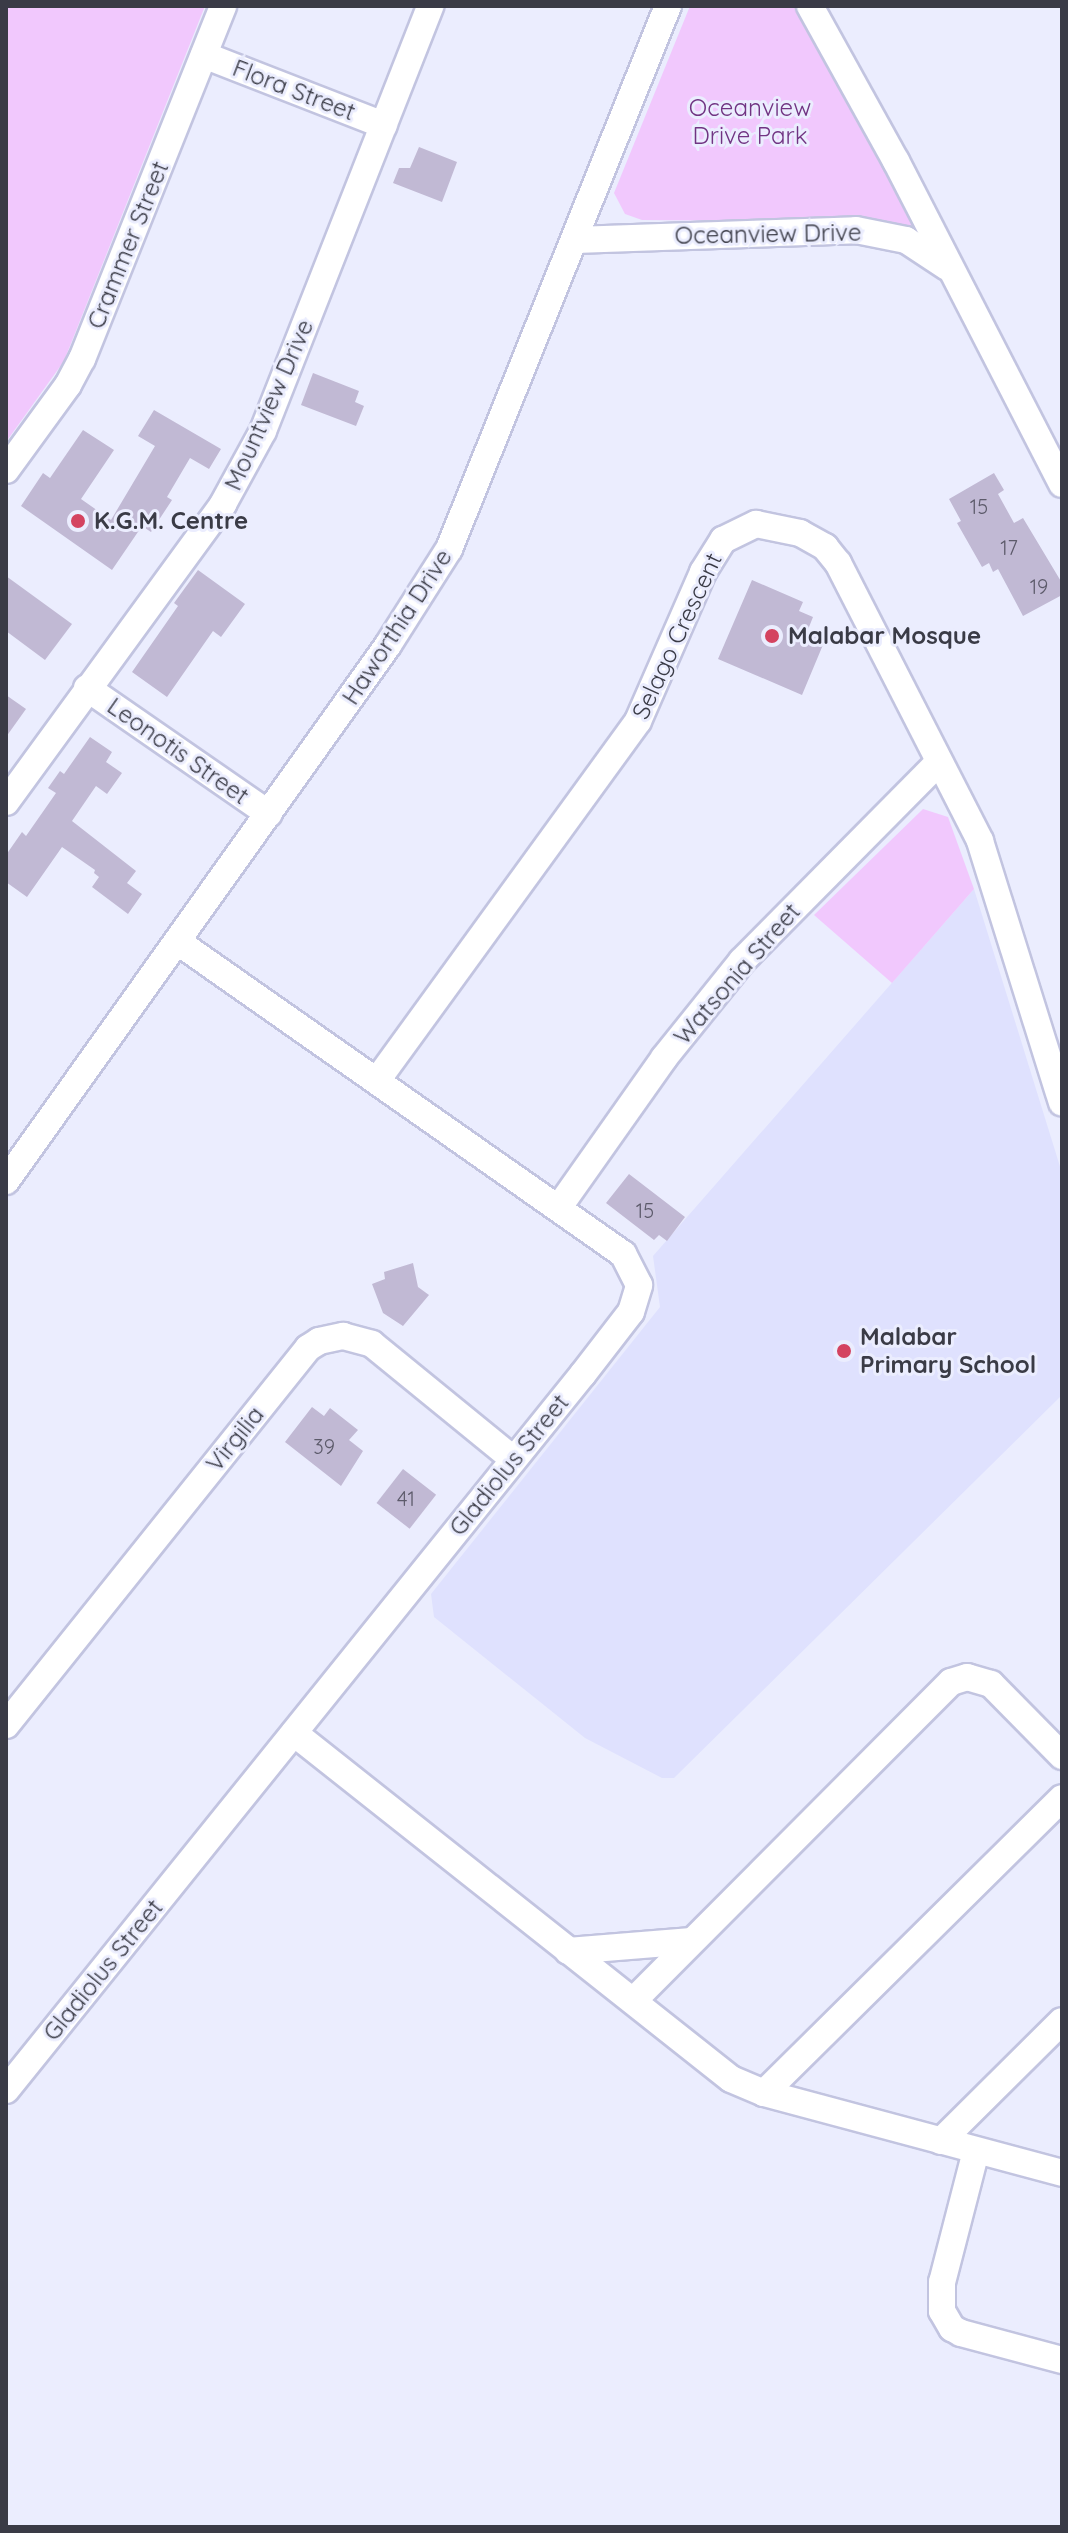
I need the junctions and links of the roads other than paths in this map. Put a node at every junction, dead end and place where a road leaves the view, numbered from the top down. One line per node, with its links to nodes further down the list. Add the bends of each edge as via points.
1 (223, 6): 5 (street, Crammer Street)
2 (430, 6): 6 (street, Mountview Drive)
3 (668, 6): 7 (street, Haworthia Drive)
4 (810, 6): 8 (street, Oceanview Drive)
5 (204, 55): 6 (street, Flora Street); 9 (street, Crammer Street, via 82,359)
6 (384, 125): 11 (street, Mountview Drive, via 263,431 223,504)
7 (575, 240): 8 (street, Oceanview Drive, via 856,230 906,240); 14 (street, Haworthia Drive, via 449,549)
8 (950, 270): 10 (street, Oceanview Drive)
9 (6, 470)
10 (1062, 484)
11 (87, 688): 13 (street, Mountview Drive); 14 (street, Leonotis Street)
12 (939, 762): 16 (street, Selago Crescent, via 825,547 800,533 756,524 723,540 703,572 638,721); 17 (street, Selago Crescent, via 980,841); 19 (street, Watsonia Street, via 742,961 664,1058)
13 (6, 802)
14 (269, 814): 15 (street, Haworthia Drive)
15 (178, 942): 16 (street, Gladiolus Street); 18 (street, Haworthia Drive)
16 (378, 1079): 19 (street, Gladiolus Street)
17 (1062, 1102)
18 (6, 1181)
19 (559, 1207): 20 (street, Gladiolus Street, via 623,1254 639,1285 631,1312)
20 (513, 1459): 21 (street, Virgilia, via 372,1344 343,1336 319,1341 308,1348); 22 (street, Gladiolus Street)
21 (6, 1725)
22 (294, 1733): 26 (street); 29 (street, Gladiolus Street)
23 (1062, 1756): 25 (street, via 991,1684 967,1677 951,1682)
24 (1062, 1798): 30 (street)
25 (692, 1941): 26 (street); 27 (street)
26 (568, 1951): 27 (street)
27 (634, 2000): 30 (street, via 702,2060)
28 (1062, 2021): 31 (street)
29 (6, 2090)
30 (764, 2093): 31 (street)
31 (941, 2141): 32 (street)
32 (976, 2151): 33 (street); 34 (street, via 942,2282 942,2311 961,2333)
33 (1062, 2173)
34 (1062, 2360)

